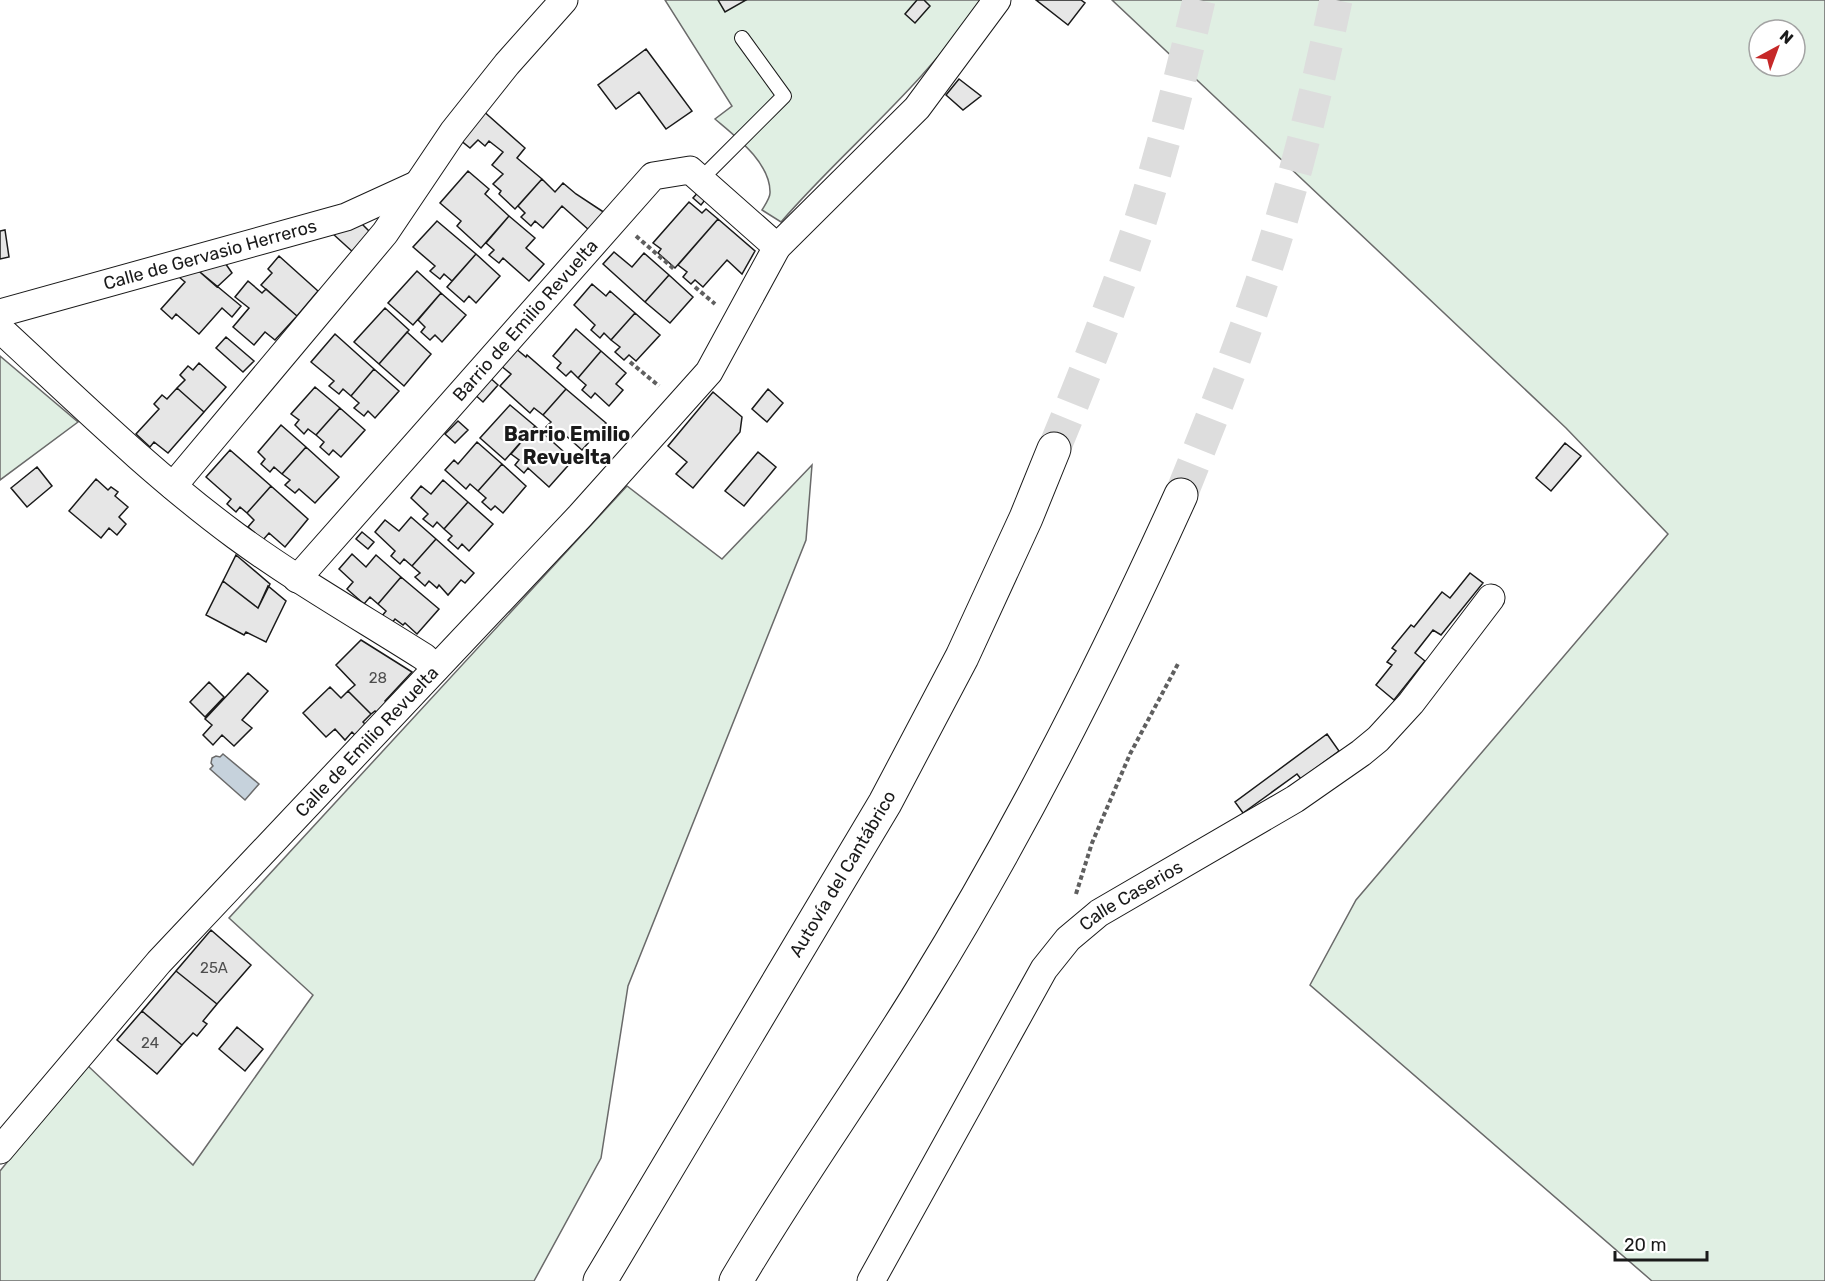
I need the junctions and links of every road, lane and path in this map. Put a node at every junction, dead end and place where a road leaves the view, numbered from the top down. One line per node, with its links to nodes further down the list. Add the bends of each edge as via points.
1 (564, 0): 5 (street, via 493,81)
2 (998, 0): 7 (street, via 917,108)
3 (742, 38): 4 (lane, via 784,96)
4 (701, 179): 6 (street, Barrio de Emilio Revuelta, via 690,170 653,176); 7 (street, Barrio de Emilio Revuelta)
5 (416, 185): 9 (street, Calle de Gervasio Herreros, via 346,217); 14 (street, via 385,233)
6 (616, 219): 8 (path); 16 (street, Barrio de Emilio Revuelta)
7 (777, 247): 12 (street, via 709,372)
8 (674, 269)
9 (0, 313)
10 (0, 329): 14 (street, Calle de Emilio Revuelta)
11 (630, 362): 12 (path)
12 (681, 404): 19 (street)
13 (1054, 449): 22 (highway, Autovía del Cantábrico, via 980,620 890,794)
14 (173, 486): 16 (street, Calle de Emilio Revuelta)
15 (1181, 495): 23 (highway, via 1092,686 982,888 922,990)
16 (297, 579): 19 (street, Calle de Emilio Revuelta)
17 (1491, 598): 20 (street, Calle Caserios, via 1411,704 1361,753 1295,799 1113,904)
18 (1179, 662): 20 (path, via 1130,754 1092,843 1078,885)
19 (436, 668): 21 (street, Calle de Emilio Revuelta, via 159,962)
20 (1068, 939): 24 (street, Calle Caserios, via 1034,984)
21 (0, 1149)
22 (600, 1281)
23 (736, 1281)
24 (871, 1281)

